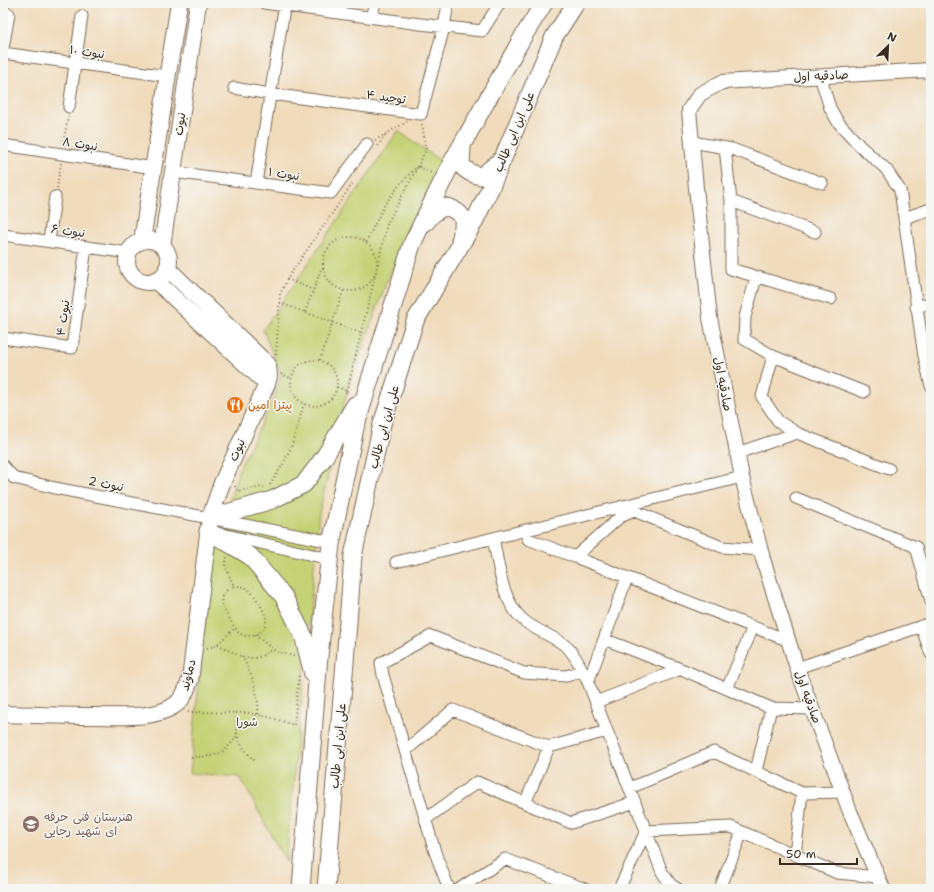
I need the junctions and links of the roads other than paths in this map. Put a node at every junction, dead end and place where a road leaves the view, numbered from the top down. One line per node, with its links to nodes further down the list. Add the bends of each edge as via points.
1 (179, 3): 18 (main road, نبوت)
2 (198, 3): 20 (main road, نبوت)
3 (264, 3): 9 (street)
4 (375, 3): 12 (street)
5 (448, 3): 13 (street, توحید ۴)
6 (500, 3): 13 (street, via 482,31)
7 (544, 3): 27 (main road, علی ابن ابی طالب)
8 (576, 3): 29 (main road, علی ابن ابی طالب, via 554,37)
9 (285, 4): 12 (street); 22 (street)
10 (9, 14): 14 (street)
11 (82, 16): 16 (street)
12 (371, 17): 13 (street)
13 (444, 27): 22 (street, توحید ۴, via 421,114)
14 (3, 48)
15 (3, 53): 16 (street, نبوت ۱۰)
16 (76, 64): 18 (street, نبوت ۱۰); 23 (street)
17 (931, 70): 19 (street, صادقیه اول)
18 (167, 76): 20 (main road); 30 (main road, نبوت)
19 (820, 76): 24 (street, صادقیه اول, via 722,82 700,94 689,110); 37 (street, via 830,108 838,122 886,169 900,190)
20 (186, 79): 31 (main road, نبوت)
21 (234, 88): 22 (street, توحید ۴)
22 (270, 94): 32 (street)
23 (70, 107)
24 (692, 142): 28 (street); 60 (street, صادقیه اول, via 710,318)
25 (3, 145): 30 (street, نبوت ۸)
26 (372, 145): 32 (street, نبوت ۱, via 331,193)
27 (462, 146): 29 (main road, via 461,165 475,176 482,176); 39 (main road, علی ابن ابی طالب)
28 (725, 148): 33 (street); 35 (street)
29 (502, 160): 45 (main road, علی ابن ابی طالب, via 480,210)
30 (154, 168): 41 (main road, نبوت)
31 (173, 172): 32 (street, نبوت ۱); 43 (main road, نبوت)
32 (256, 183)
33 (822, 183)
34 (55, 197): 42 (street)
35 (731, 201): 38 (street); 48 (street, via 731,269)
36 (931, 209): 37 (street)
37 (904, 218): 52 (street)
38 (815, 232)
39 (418, 233): 45 (main road, via 435,212 443,207 451,208 460,213 463,219); 55 (main road, علی ابن ابی طالب, via 412,244)
40 (3, 235): 42 (street, نبوت ۶)
41 (142, 241): 43 (main road, via 152,240); 46 (main road, via 134,245)
42 (49, 242): 44 (street, نبوت ۶)
43 (162, 246): 47 (main road, via 168,256)
44 (86, 247): 46 (street, نبوت ۶); 53 (street, نبوت ۴, via 72,348)
45 (458, 248): 107 (main road, علی ابن ابی طالب, via 415,321 382,424 353,556)
46 (129, 253): 49 (main road, via 127,260 133,275 147,282)
47 (167, 268): 49 (main road, via 162,276); 57 (main road, نبوت, via 268,365)
48 (756, 278): 50 (street); 54 (street, via 745,317 744,339)
49 (155, 280): 57 (main road)
50 (831, 299)
51 (931, 303): 52 (street)
52 (916, 307): 56 (street)
53 (3, 338)
54 (773, 356): 58 (street); 59 (street, via 762,397 778,421)
55 (369, 380): 67 (main road, via 325,456 304,484 272,500); 70 (main road, علی ابن ابی طالب, via 355,428)
56 (930, 382)
57 (267, 384): 67 (main road, نبوت, via 222,483)
58 (864, 392)
59 (797, 433): 60 (street); 62 (street)
60 (737, 453): 63 (street, صادقیه اول)
61 (3, 466): 67 (street, نبوت 2, via 14,478)
62 (890, 469)
63 (742, 477): 65 (street); 71 (street, صادقیه اول)
64 (796, 498): 76 (street, via 916,547)
65 (622, 506): 66 (street); 68 (street)
66 (634, 511): 71 (street, via 722,547); 72 (street, via 620,517)
67 (209, 524): 70 (street); 73 (street); 86 (main road, via 232,545 250,556 284,597 303,635); 91 (main road, دماوند, via 190,680 184,695 176,705 162,711 132,716)
68 (493, 538): 74 (street); 84 (street, via 503,585 508,600 516,612 522,619 568,648)
69 (528, 538): 72 (street)
70 (332, 542): 73 (main road, علی ابن ابی طالب)
71 (760, 550): 80 (street, صادقیه اول)
72 (575, 558): 75 (street)
73 (330, 560): 86 (main road, علی ابن ابی طالب)
74 (396, 562)
75 (627, 578): 78 (street); 79 (street)
76 (931, 601)
77 (926, 624): 81 (street); 82 (street)
78 (753, 627): 80 (street); 87 (street)
79 (604, 638): 83 (street); 85 (street)
80 (789, 641): 82 (street, صادقیه اول)
81 (931, 654)
82 (797, 668): 90 (street, صادقیه اول)
83 (681, 669): 87 (street); 88 (street)
84 (583, 671): 85 (street); 94 (street, via 566,676 524,673 431,636 381,663)
85 (588, 682): 88 (street)
86 (317, 688): 106 (main road, علی ابن ابی طالب)
87 (727, 689): 89 (street)
88 (596, 702): 92 (street)
89 (771, 708): 90 (street); 95 (street)
90 (812, 709): 98 (street, صادقیه اول)
91 (3, 714)
92 (607, 731): 93 (street); 96 (street)
93 (549, 747): 94 (street, via 453,710); 100 (street)
94 (405, 751): 101 (street)
95 (756, 771): 96 (street, via 714,752); 97 (street)
96 (630, 788): 99 (street)
97 (802, 792): 98 (street); 104 (street)
98 (843, 792): 105 (street, صادقیه اول)
99 (635, 802): 100 (street, via 571,823); 102 (street)
100 (526, 803): 101 (street, via 476,782)
101 (426, 819): 108 (street, via 435,852)
102 (646, 831): 103 (street, via 731,827); 111 (street); 112 (street, via 662,872 671,885)
103 (742, 832): 104 (street); 113 (street)
104 (795, 855): 105 (street, via 837,873)
105 (880, 883)
106 (301, 889)
107 (326, 889)
108 (450, 889)
109 (459, 889): 110 (street, via 505,859)
110 (585, 889)
111 (620, 889)
112 (678, 889)
113 (720, 889)

